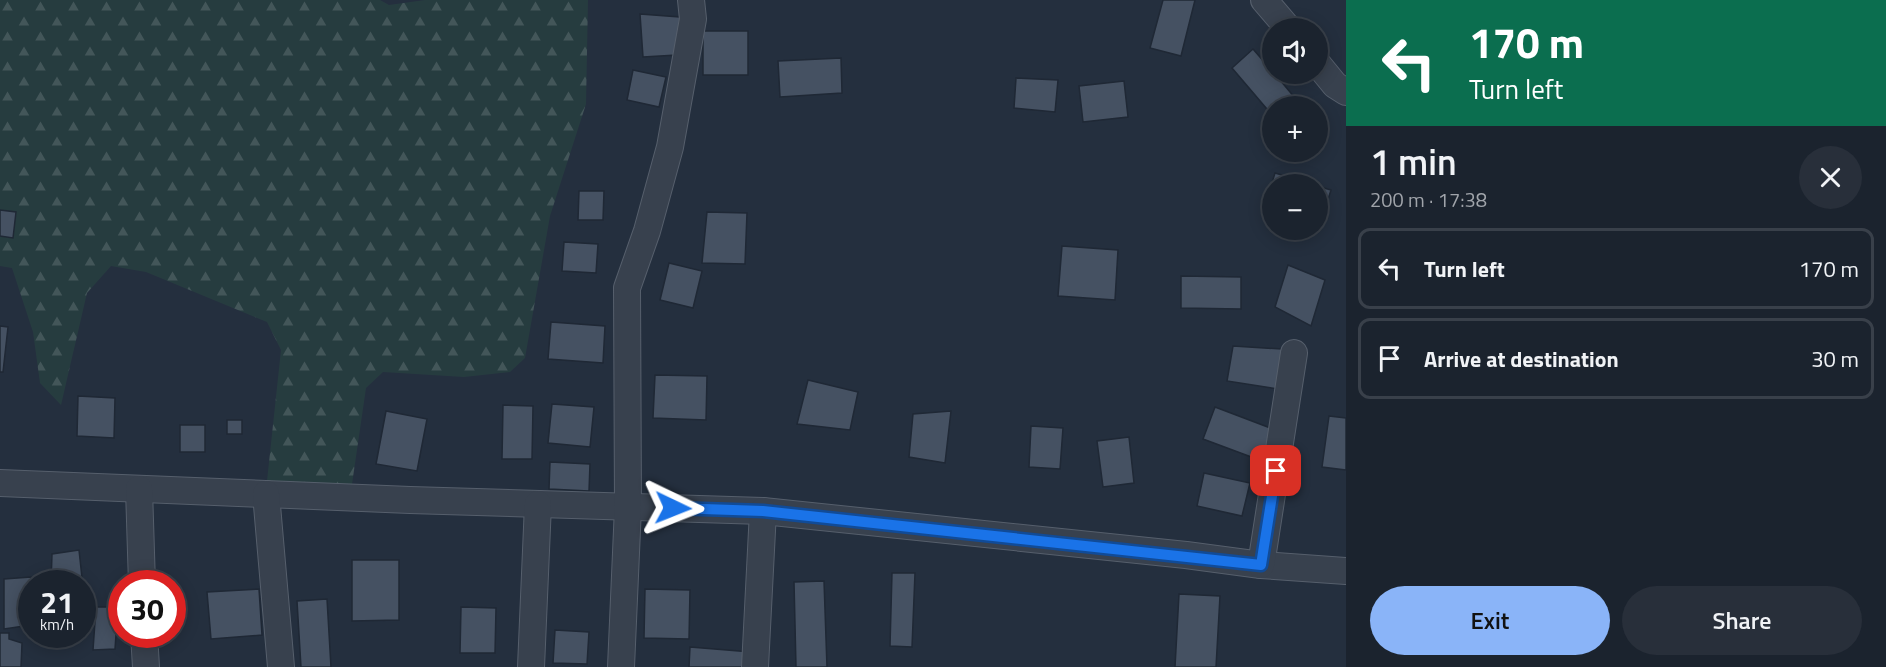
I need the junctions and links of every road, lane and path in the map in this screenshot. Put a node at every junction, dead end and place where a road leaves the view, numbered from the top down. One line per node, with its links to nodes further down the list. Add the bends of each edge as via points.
1 (691, 0): 11 (street, via 693,19 670,147 627,288)
2 (1264, 0): 3 (street)
3 (1279, 18)
4 (1328, 76): 5 (street)
5 (1346, 92)
6 (1294, 353): 13 (street)
7 (0, 483): 8 (street)
8 (139, 489): 9 (street); 14 (street)
9 (266, 494): 10 (street); 18 (street)
10 (538, 504): 11 (street); 19 (street)
11 (628, 507): 12 (street); 20 (street)
12 (763, 511): 13 (street); 21 (street)
13 (1261, 565): 15 (street)
14 (142, 570)
15 (1346, 571)
16 (145, 648): 17 (street)
17 (146, 667)
18 (280, 667)
19 (531, 667)
20 (621, 667)
21 (755, 667)

